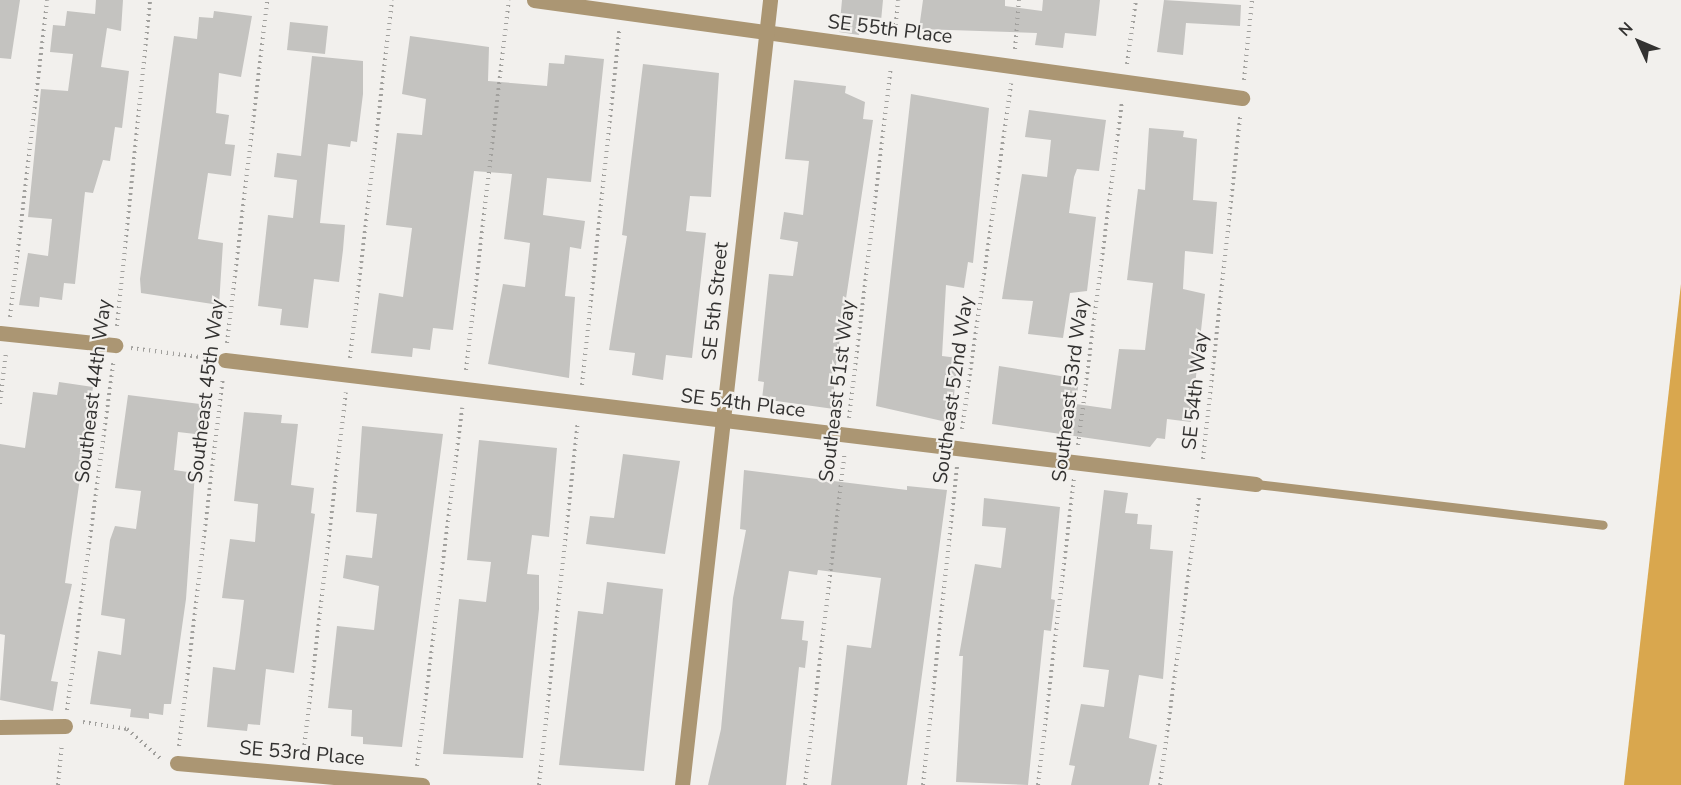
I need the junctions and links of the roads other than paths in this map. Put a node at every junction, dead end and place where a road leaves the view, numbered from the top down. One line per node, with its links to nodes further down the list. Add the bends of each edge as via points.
1 (534, 0): 3 (street, SE 55th Place)
2 (770, 0): 3 (street, SE 5th Street)
3 (766, 35): 4 (street, SE 55th Place); 8 (street, SE 5th Street)
4 (1242, 98)
5 (4, 334): 6 (street)
6 (115, 345)
7 (225, 360): 8 (street, SE 54th Place)
8 (723, 422): 9 (street, SE 54th Place, via 1201,481); 15 (street, SE 5th Street)
9 (1256, 484): 10 (lane)
10 (1603, 525)
11 (65, 726): 12 (street)
12 (0, 728)
13 (177, 763): 14 (street, SE 53rd Place)
14 (423, 785)
15 (682, 785)

